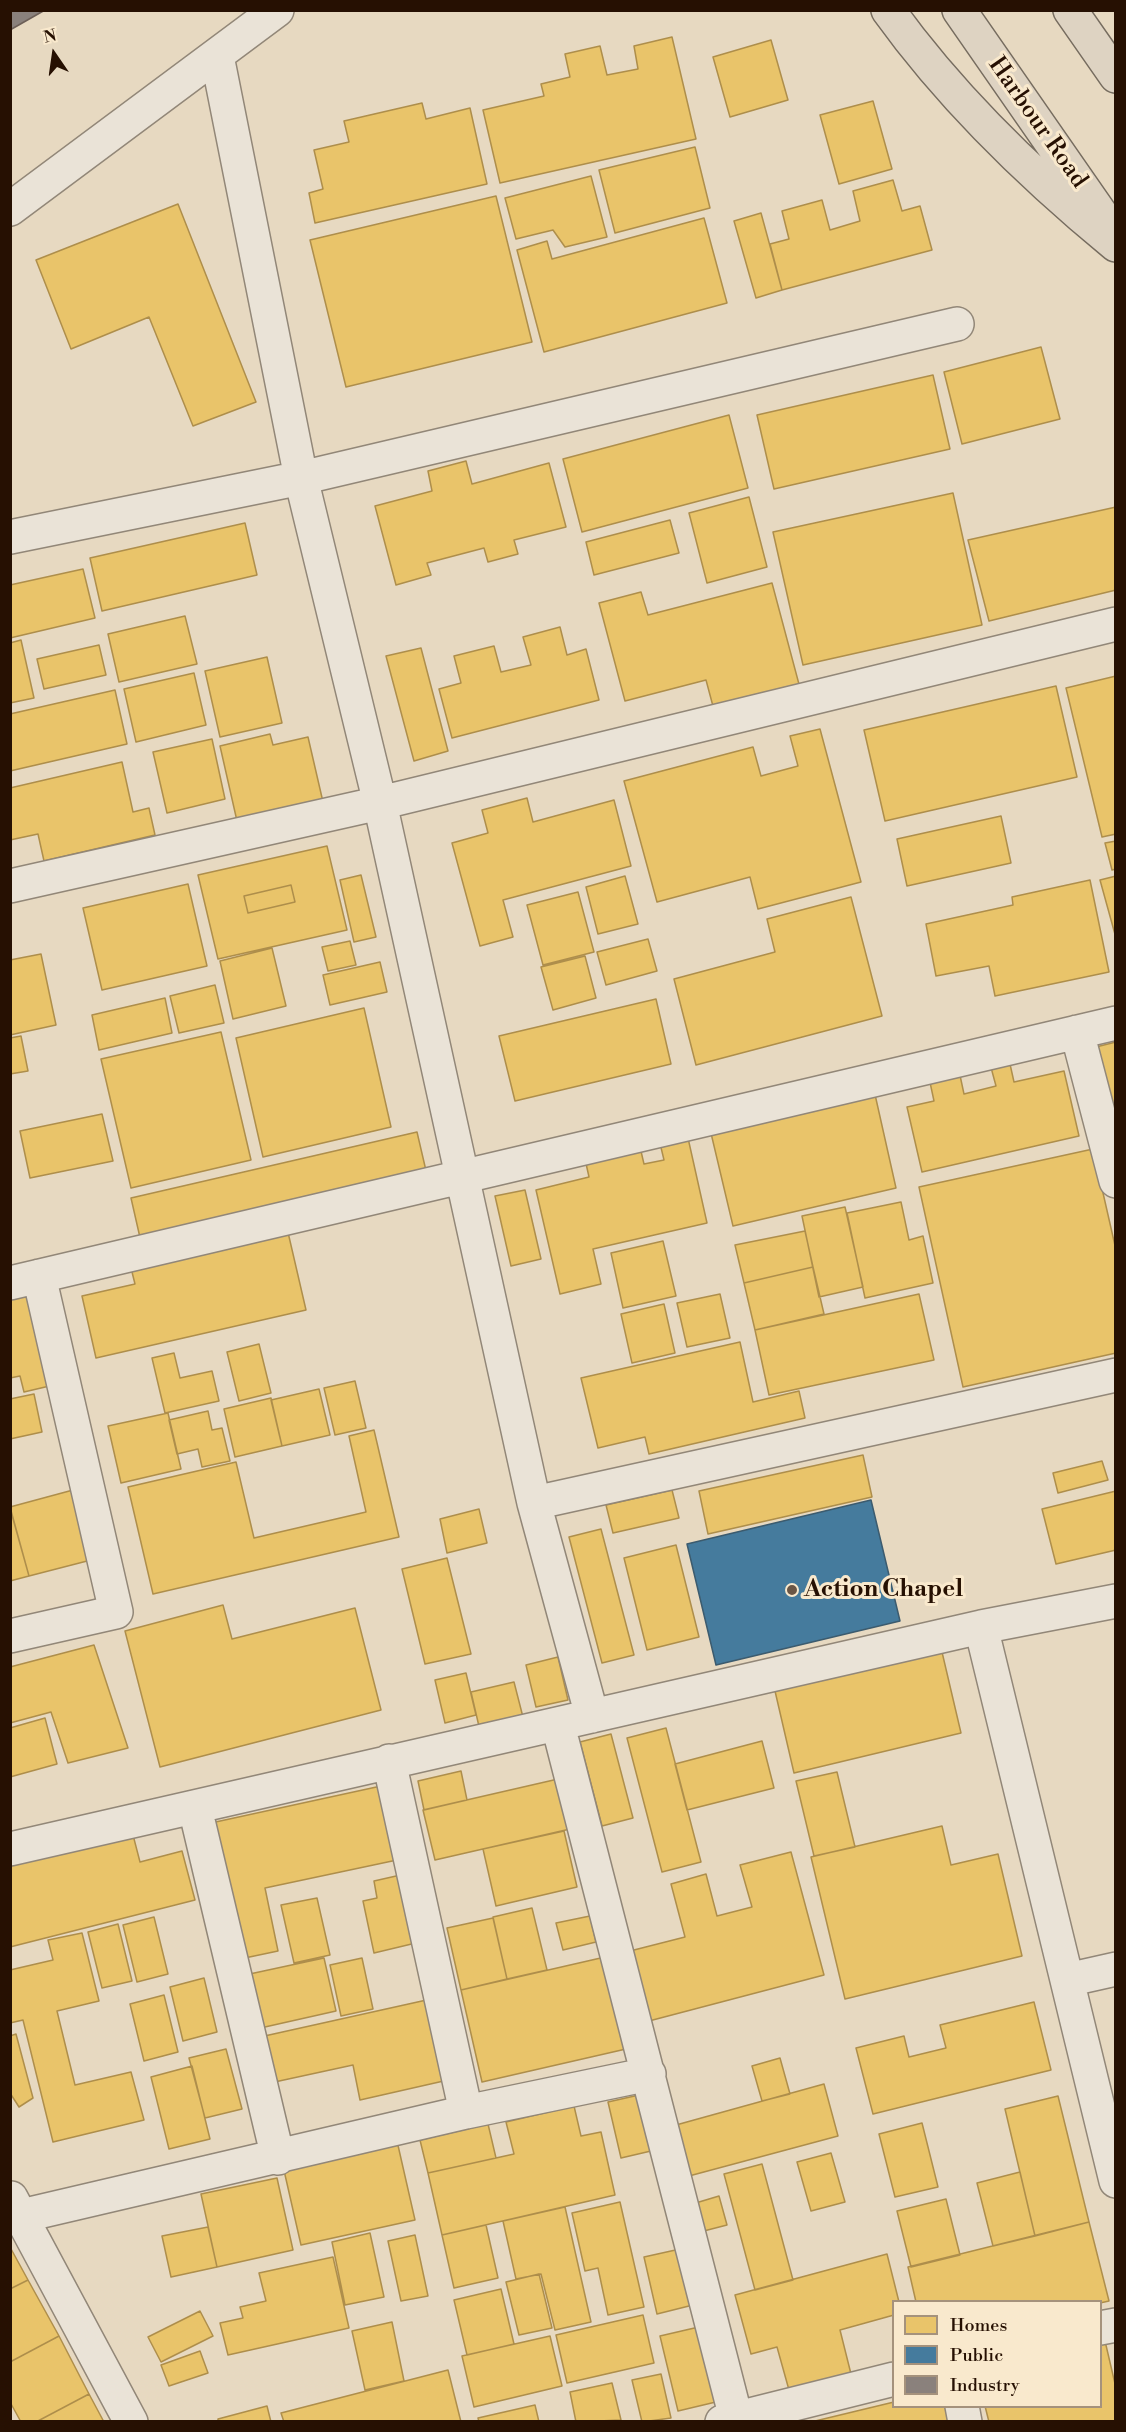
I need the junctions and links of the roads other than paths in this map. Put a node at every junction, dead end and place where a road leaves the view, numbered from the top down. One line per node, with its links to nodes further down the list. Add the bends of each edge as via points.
1 (277, 10): 5 (street)
2 (888, 10): 9 (highway, via 969,109 1059,199)
3 (959, 10): 8 (highway, Harbour Road)
4 (1070, 10): 6 (highway)
5 (217, 56): 7 (street); 11 (street)
6 (1116, 76)
7 (10, 209)
8 (1116, 236)
9 (1116, 245)
10 (957, 324): 11 (street)
11 (301, 477): 12 (street); 14 (street)
12 (10, 537)
13 (1116, 624): 14 (street)
14 (380, 803): 15 (street); 18 (street)
15 (10, 886)
16 (1116, 1023): 17 (street)
17 (1077, 1032): 18 (street); 19 (street)
18 (463, 1175): 20 (street); 22 (street)
19 (1116, 1181)
20 (25, 1280): 25 (street, via 116,1612)
21 (1116, 1375): 22 (street)
22 (534, 1503): 26 (street)
23 (1116, 1601): 24 (street)
24 (981, 1627): 26 (street); 32 (street)
25 (10, 1636)
26 (592, 1716): 27 (street)
27 (558, 1725): 28 (street); 33 (street)
28 (389, 1761): 29 (street); 34 (street)
29 (195, 1808): 30 (street); 35 (street)
30 (10, 1849)
31 (1116, 1969): 32 (street)
32 (1067, 1980): 36 (street)
33 (649, 2074): 34 (street); 39 (street)
34 (466, 2112): 35 (street)
35 (278, 2158): 37 (street)
36 (1116, 2181)
37 (16, 2206): 40 (street)
38 (892, 2380): 39 (street)
39 (732, 2420)
40 (131, 2421)

